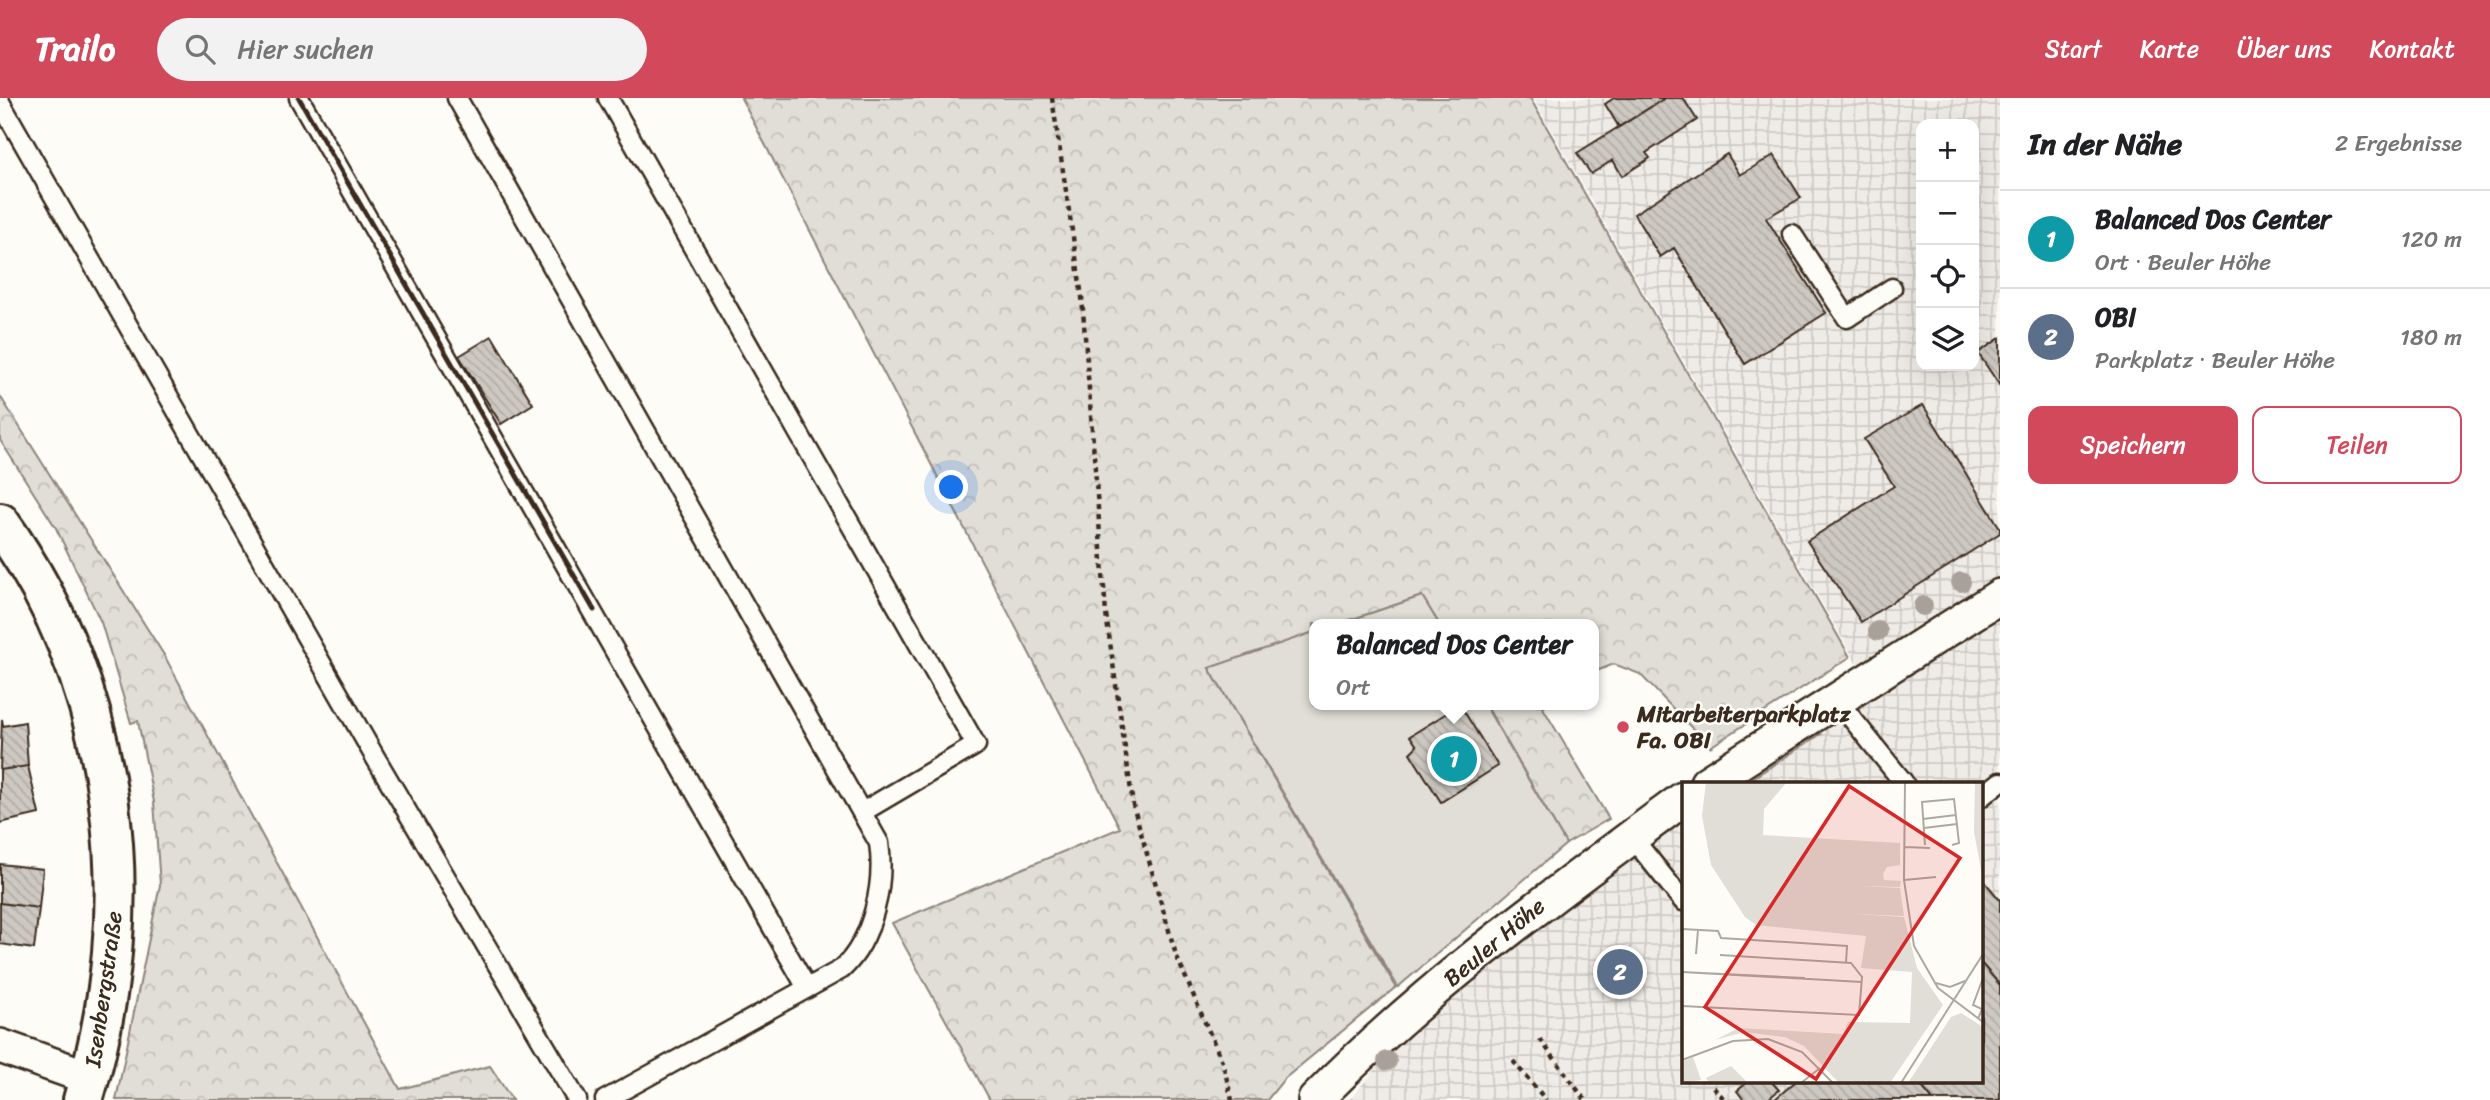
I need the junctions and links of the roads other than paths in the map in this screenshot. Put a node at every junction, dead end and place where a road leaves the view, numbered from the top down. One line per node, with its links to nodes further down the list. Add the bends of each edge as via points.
1 (299, 98): 18 (lane)
2 (457, 98): 15 (lane)
3 (608, 98): 15 (lane, via 976,745)
4 (0, 102): 21 (lane)
5 (1792, 234): 6 (lane, via 1847,318)
6 (1892, 288)
7 (0, 523): 20 (main road, Isenbergstraße, via 61,630 84,692 105,772 115,856 114,935)
8 (2000, 596): 9 (street)
9 (1837, 700): 10 (street); 11 (lane)
10 (1709, 782)
11 (1903, 782)
12 (2000, 782): 13 (lane)
13 (1982, 796)
14 (1682, 800): 16 (street, Beuler Höhe)
15 (864, 811): 18 (lane, via 881,857 869,926 850,961)
16 (1630, 836): 17 (lane); 23 (street, Beuler Höhe, via 1544,900)
17 (1682, 900)
18 (807, 988): 22 (lane)
19 (0, 1046): 20 (street)
20 (87, 1089)
21 (577, 1100)
22 (605, 1100)
23 (1315, 1100)

